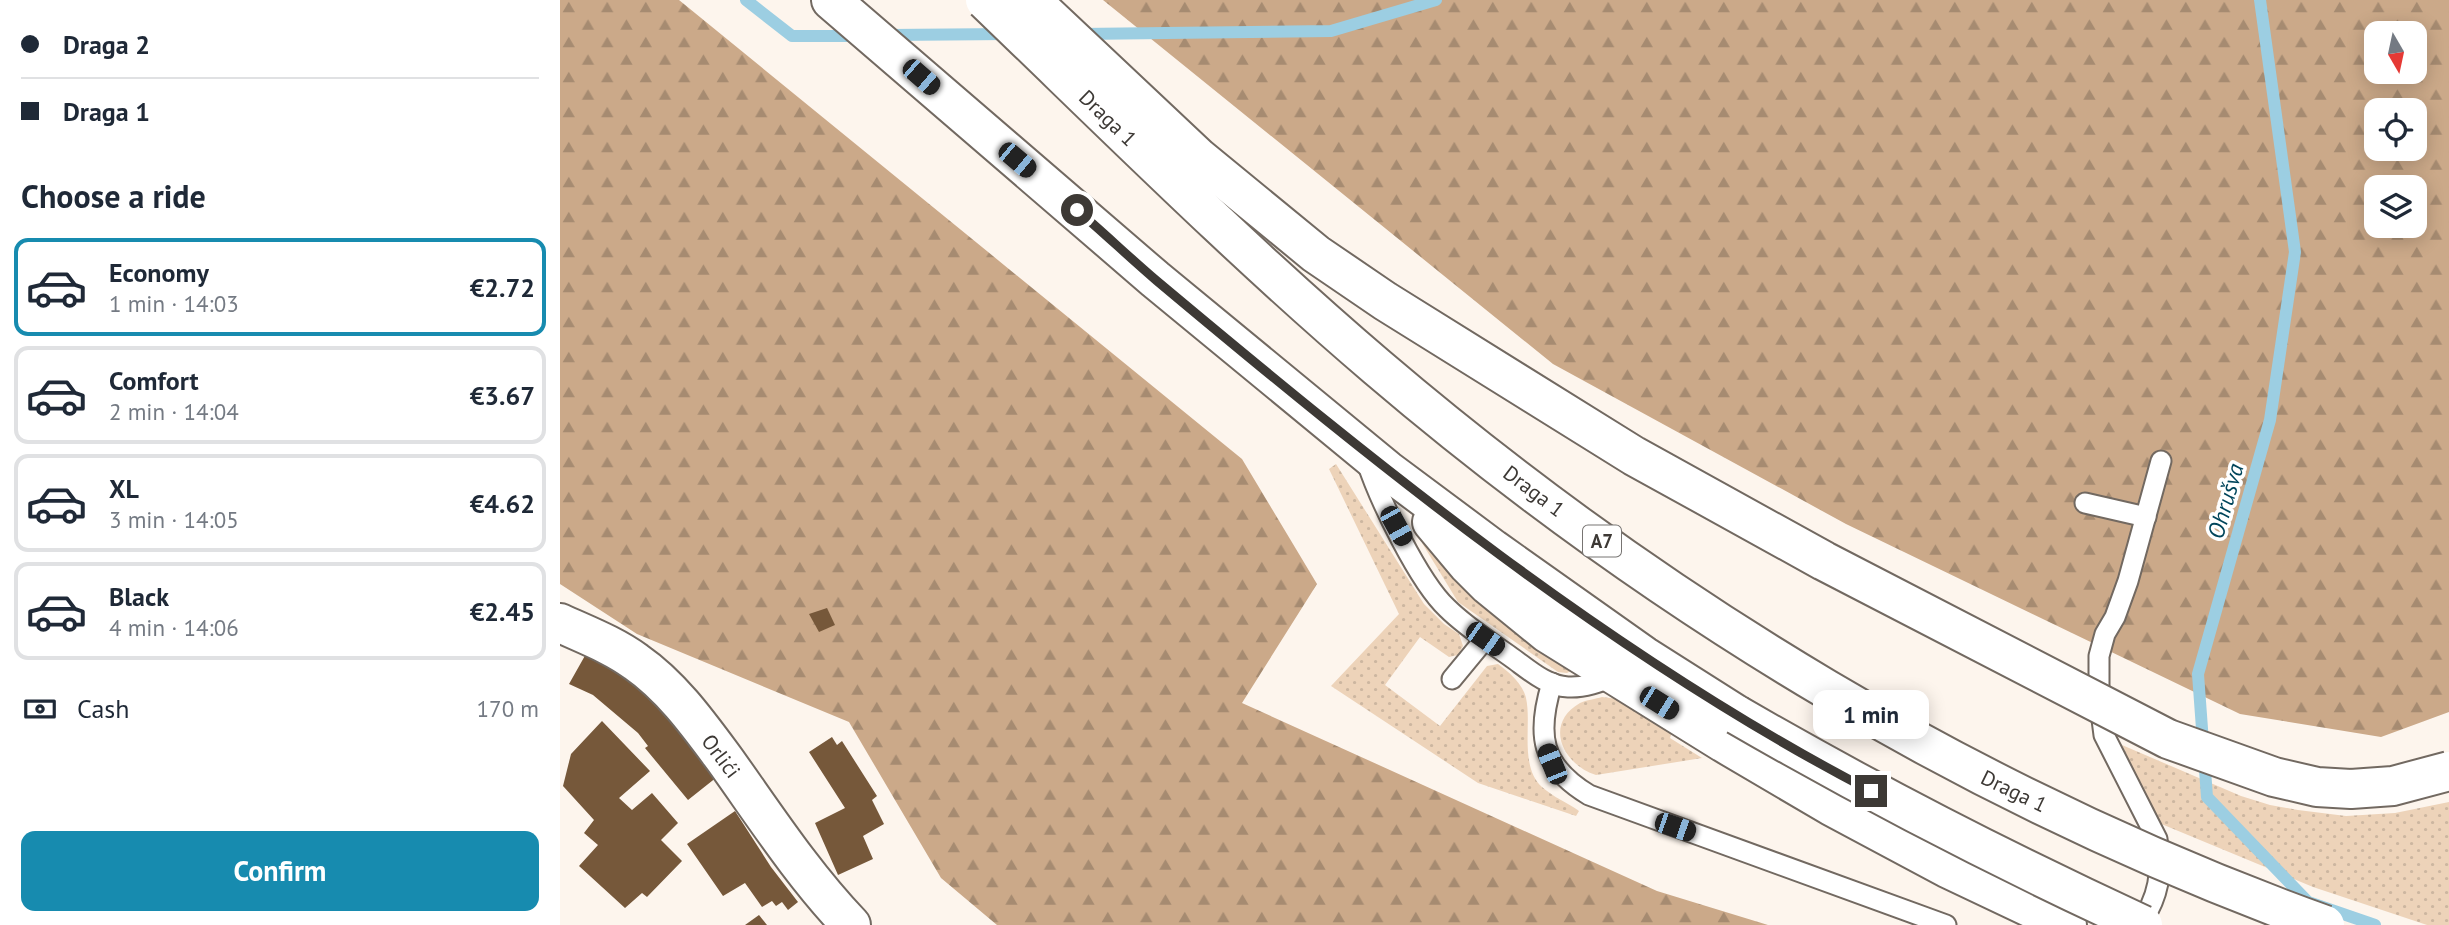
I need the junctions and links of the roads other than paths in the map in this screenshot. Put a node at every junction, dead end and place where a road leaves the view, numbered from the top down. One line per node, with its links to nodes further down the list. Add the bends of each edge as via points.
1 (831, 0): 4 (main road)
2 (985, 0): 20 (main road, Draga 1 / A7, bridge, via 1250,254 1376,366 1522,483 1670,591 1816,685 1965,768 2141,852)
3 (1031, 0): 15 (main road, bridge, via 1199,158 1316,254 1634,456 1824,561 2168,739 2274,777 2351,789 2393,786)
4 (1363, 451): 6 (main road); 10 (lane, via 1374,482 1428,585 1446,608)
5 (2161, 461): 8 (lane)
6 (1399, 479): 11 (main road, via 1488,584 1547,634); 14 (main road, via 1633,648)
7 (2085, 503): 8 (lane)
8 (2146, 517): 19 (lane, via 2099,656 2104,735 2157,839 2160,854 2158,888)
9 (560, 623): 16 (main road, Orlići, via 637,662 673,694 823,897)
10 (1485, 639): 12 (lane); 13 (lane)
11 (1616, 676): 13 (lane, via 1579,687); 14 (main road)
12 (1452, 679)
13 (1552, 683): 17 (lane, via 1542,729 1545,746 1562,776 1589,796)
14 (1730, 729): 18 (main road, via 1832,807); 19 (main road, bridge, via 1849,780)
15 (2449, 771)
16 (851, 925)
17 (1945, 925)
18 (2067, 925)
19 (2141, 925)
20 (2325, 925)

